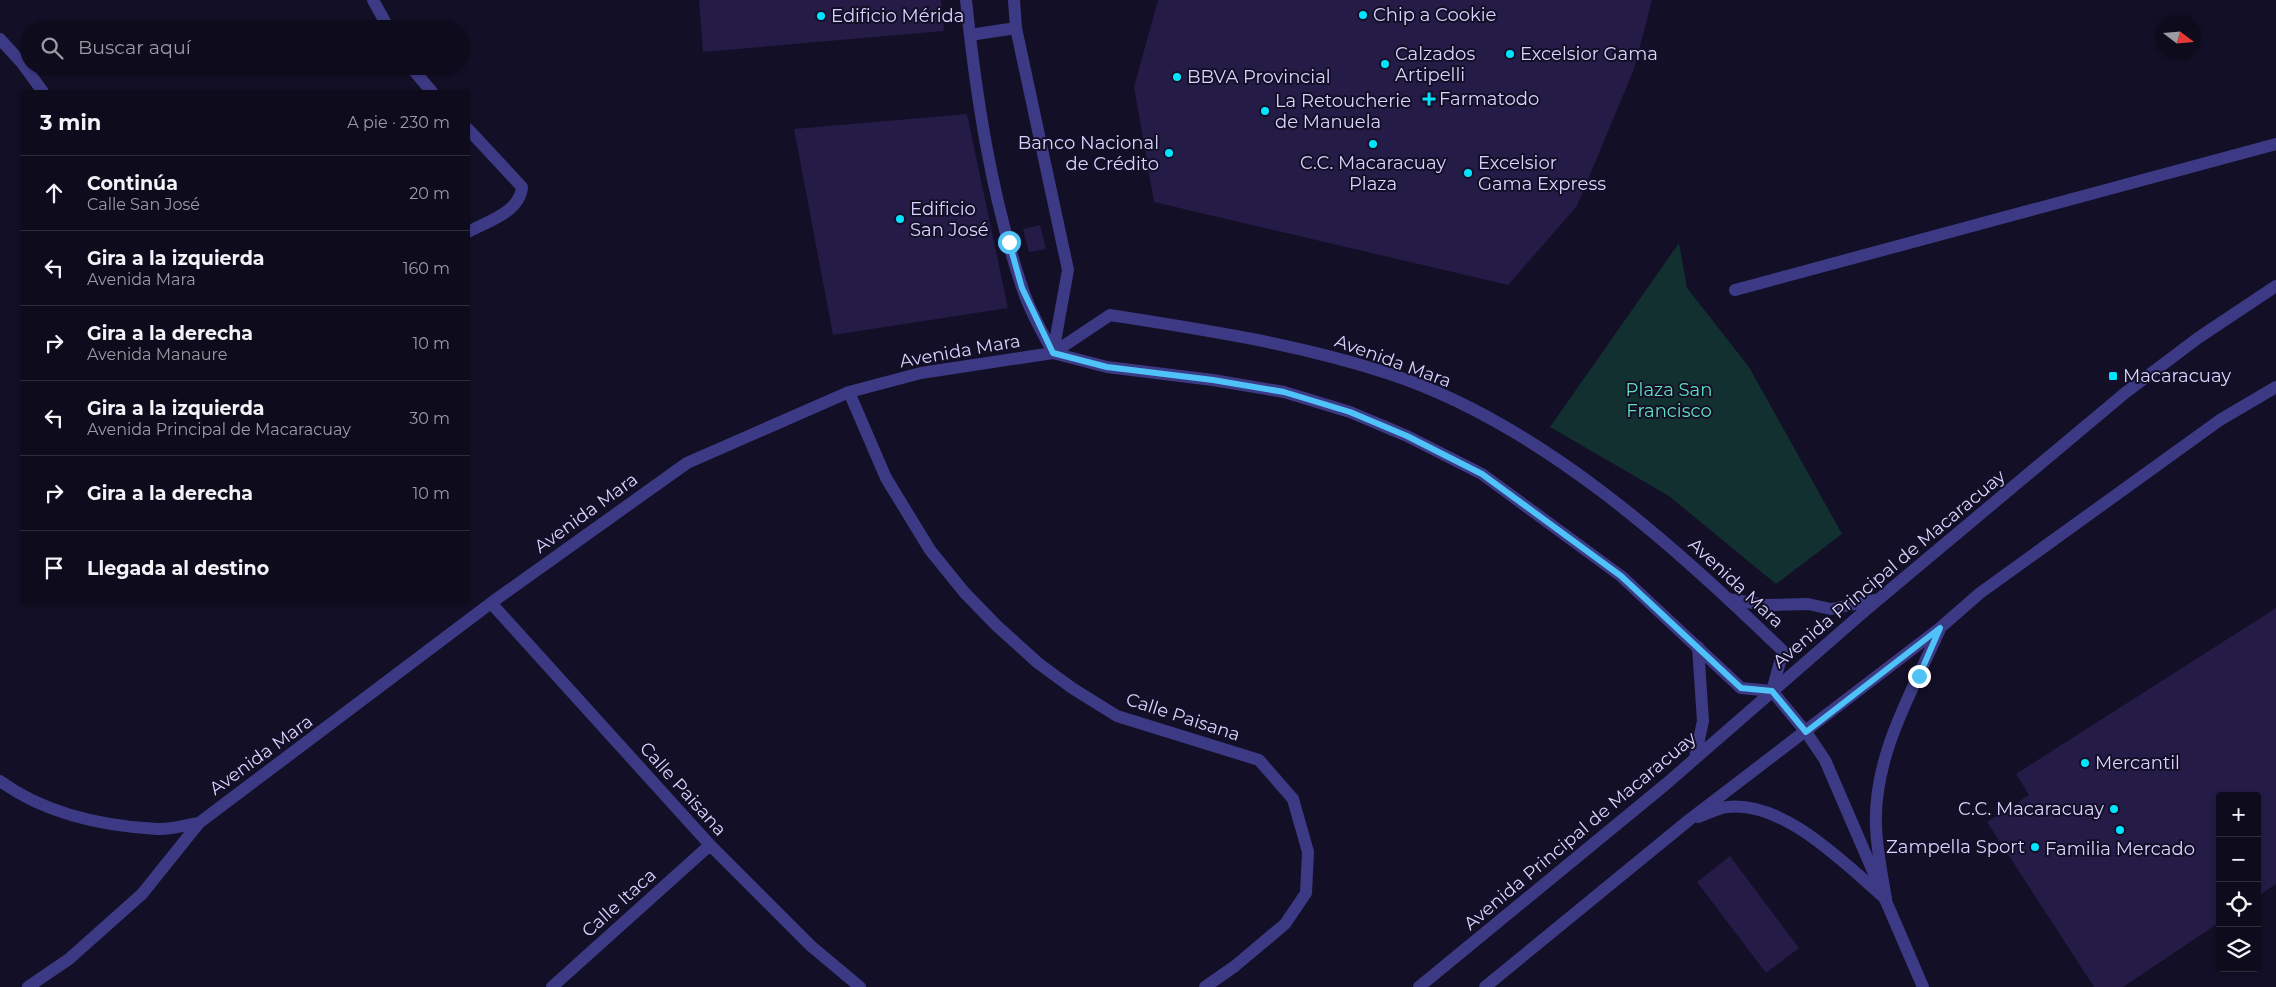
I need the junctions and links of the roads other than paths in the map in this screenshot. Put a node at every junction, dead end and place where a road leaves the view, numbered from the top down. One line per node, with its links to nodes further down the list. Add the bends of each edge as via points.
1 (373, 0): 4 (street)
2 (966, 0): 6 (street)
3 (1014, 0): 5 (street)
4 (384, 20)
5 (1016, 28): 6 (street); 18 (street, via 1068,270)
6 (970, 35): 18 (street, via 973,69 997,195 1022,288)
7 (0, 39): 8 (street)
8 (20, 61)
9 (31, 75): 11 (street)
10 (418, 75): 12 (street)
11 (42, 90)
12 (430, 90)
13 (470, 132): 15 (street, via 522,186 521,197 513,208)
14 (2276, 144): 17 (street)
15 (470, 231)
16 (2276, 286): 22 (street, Avenida Principal de Macaracuay, via 2198,338 2125,393)
17 (1734, 290)
18 (1053, 353): 20 (street, Avenida Mara, via 921,373); 21 (street, Avenida Mara, via 1110,315 1264,340 1392,375 1449,398 1537,446 1663,539); 25 (street, Avenida Mara, via 1107,367 1284,392 1350,412 1407,436 1482,474 1621,576)
19 (2276, 387): 24 (street, via 2220,420 2116,494 1980,593)
20 (849, 392): 23 (street, Avenida Mara, via 687,463); 37 (street, Calle Paisana, via 886,478 930,550 996,625 1038,663 1117,716 1259,760 1293,799 1308,852 1306,893 1285,924)
21 (1728, 599): 22 (street, via 1766,605 1808,604 1831,609); 26 (street, Avenida Mara, via 1782,651)
22 (1879, 599): 26 (street, Avenida Principal de Macaracuay)
23 (492, 603): 31 (street, Avenida Mara); 32 (street, Calle Paisana)
24 (1940, 628): 27 (street); 33 (street, via 1899,715 1878,791 1876,826)
25 (1698, 647): 26 (street, Avenida Mara, via 1741,688); 28 (street, via 1702,721)
26 (1772, 691): 27 (street); 28 (street, Avenida Principal de Macaracuay)
27 (1806, 732): 30 (street); 33 (street, via 1825,760)
28 (1696, 758): 38 (street, Avenida Principal de Macaracuay)
29 (0, 781): 31 (street, Avenida Mara, via 48,808 80,817 158,829)
30 (1689, 820): 33 (street, via 1727,807 1750,807 1768,813 1795,826); 39 (street)
31 (199, 823): 34 (street, Avenida Mara, via 142,894 70,959)
32 (710, 846): 35 (street, Calle Itaca); 36 (street, Calle Paisana, via 811,946)
33 (1886, 899): 40 (street)
34 (28, 987)
35 (552, 987)
36 (860, 987)
37 (1205, 987)
38 (1419, 987)
39 (1485, 987)
40 (1923, 987)

